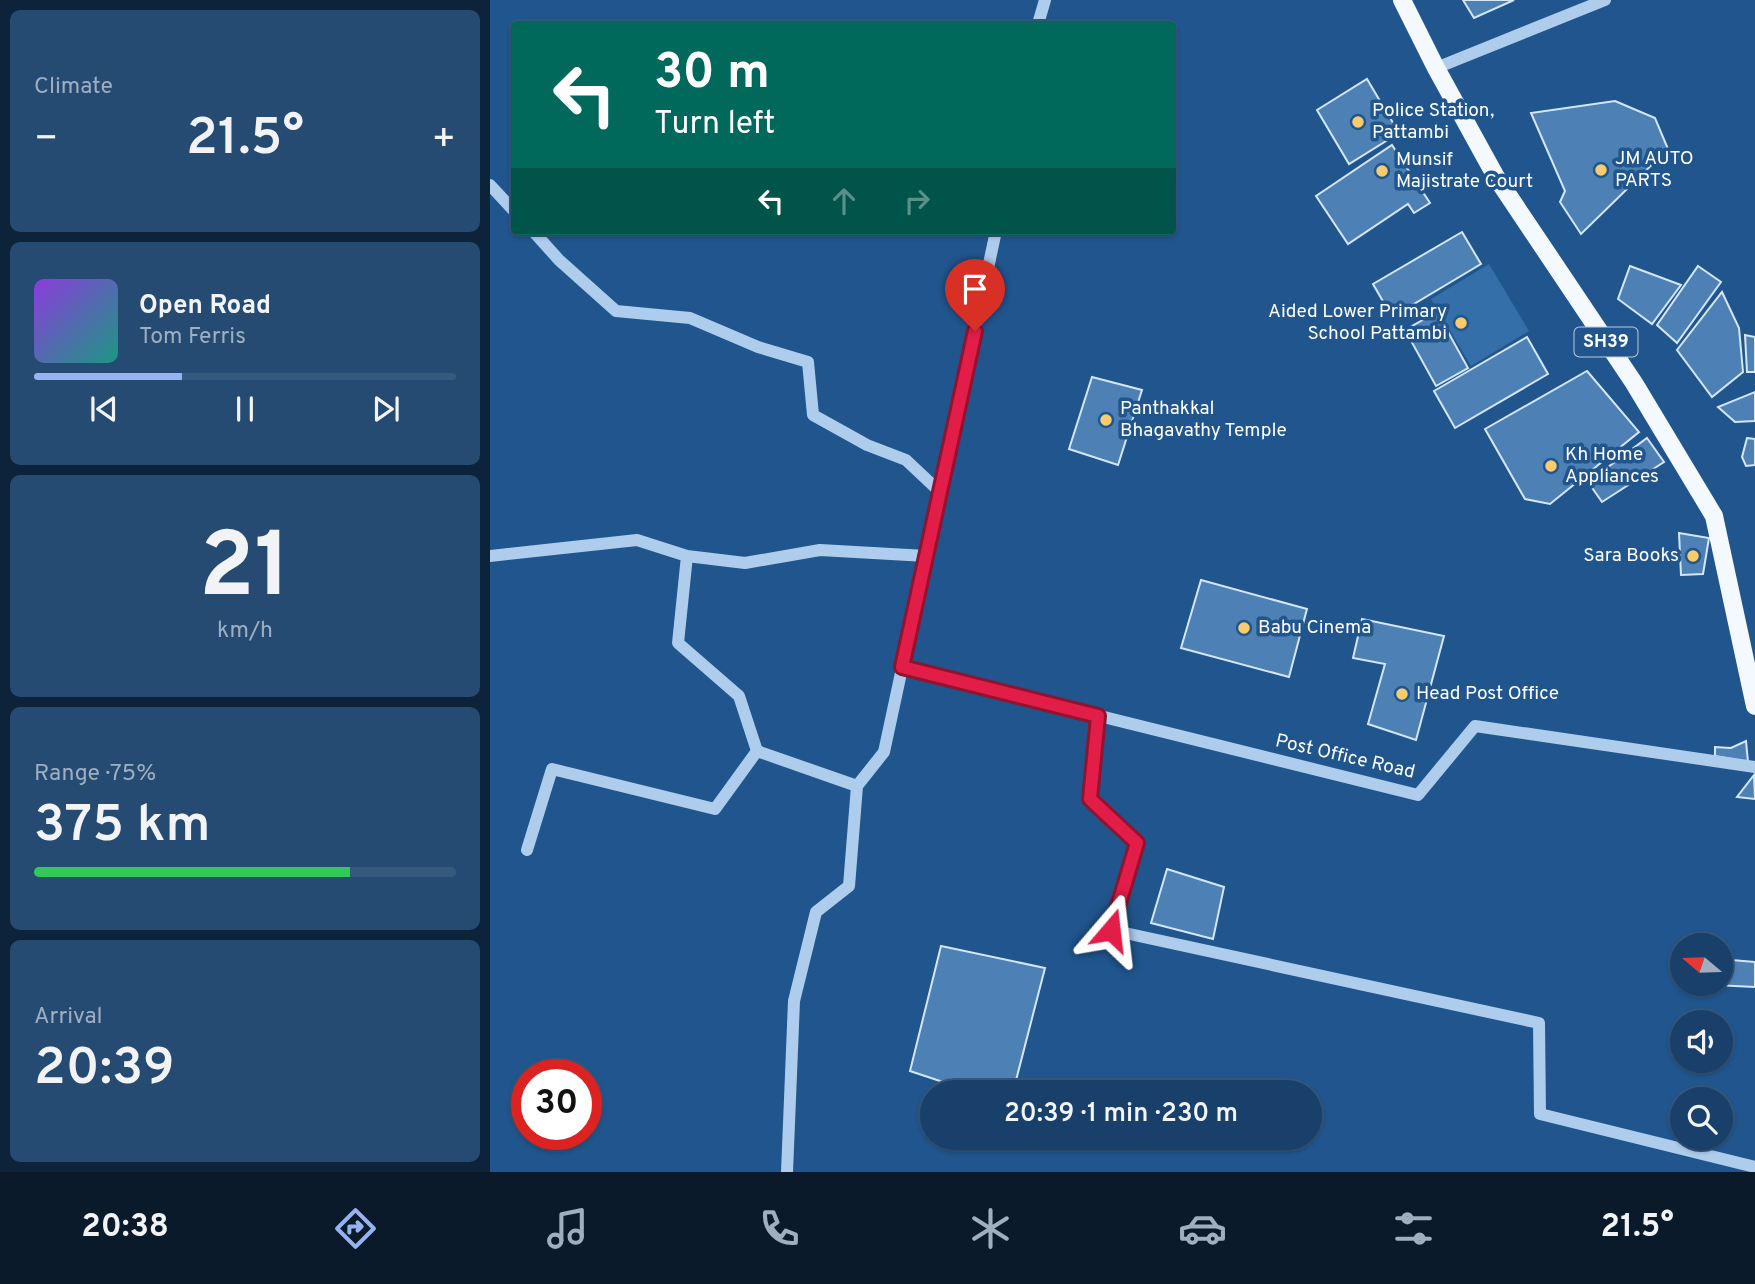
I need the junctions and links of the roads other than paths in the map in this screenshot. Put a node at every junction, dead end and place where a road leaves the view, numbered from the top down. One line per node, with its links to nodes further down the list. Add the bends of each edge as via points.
1 (1045, 0): 4 (street)
2 (1402, 0): 5 (main road, SH39)
3 (1605, 0): 5 (street)
4 (1039, 21)
5 (1436, 68): 15 (main road, SH39, via 1496,177 1634,383 1714,516)
6 (490, 185): 7 (street)
7 (511, 208)
8 (537, 235): 10 (street, via 616,311 690,318 808,362 813,415 906,460)
9 (995, 235): 10 (street)
10 (940, 492): 13 (street)
11 (490, 556): 12 (street, via 637,540)
12 (687, 556): 13 (street, via 745,563 820,550); 17 (street, via 678,643 739,696)
13 (926, 556): 14 (street)
14 (902, 667): 16 (street, Post Office Road); 19 (street, via 884,752)
15 (1755, 706)
16 (1098, 716): 18 (street, Post Office Road, via 1418,795 1475,726); 21 (street, via 1090,799 1137,843 1111,930 1539,1023 1540,1114)
17 (757, 751): 19 (street); 20 (street, via 715,809 552,769)
18 (1755, 767)
19 (857, 786): 22 (street, via 849,886 816,912 794,1001)
20 (527, 850)
21 (1755, 1167)
22 (787, 1172)

